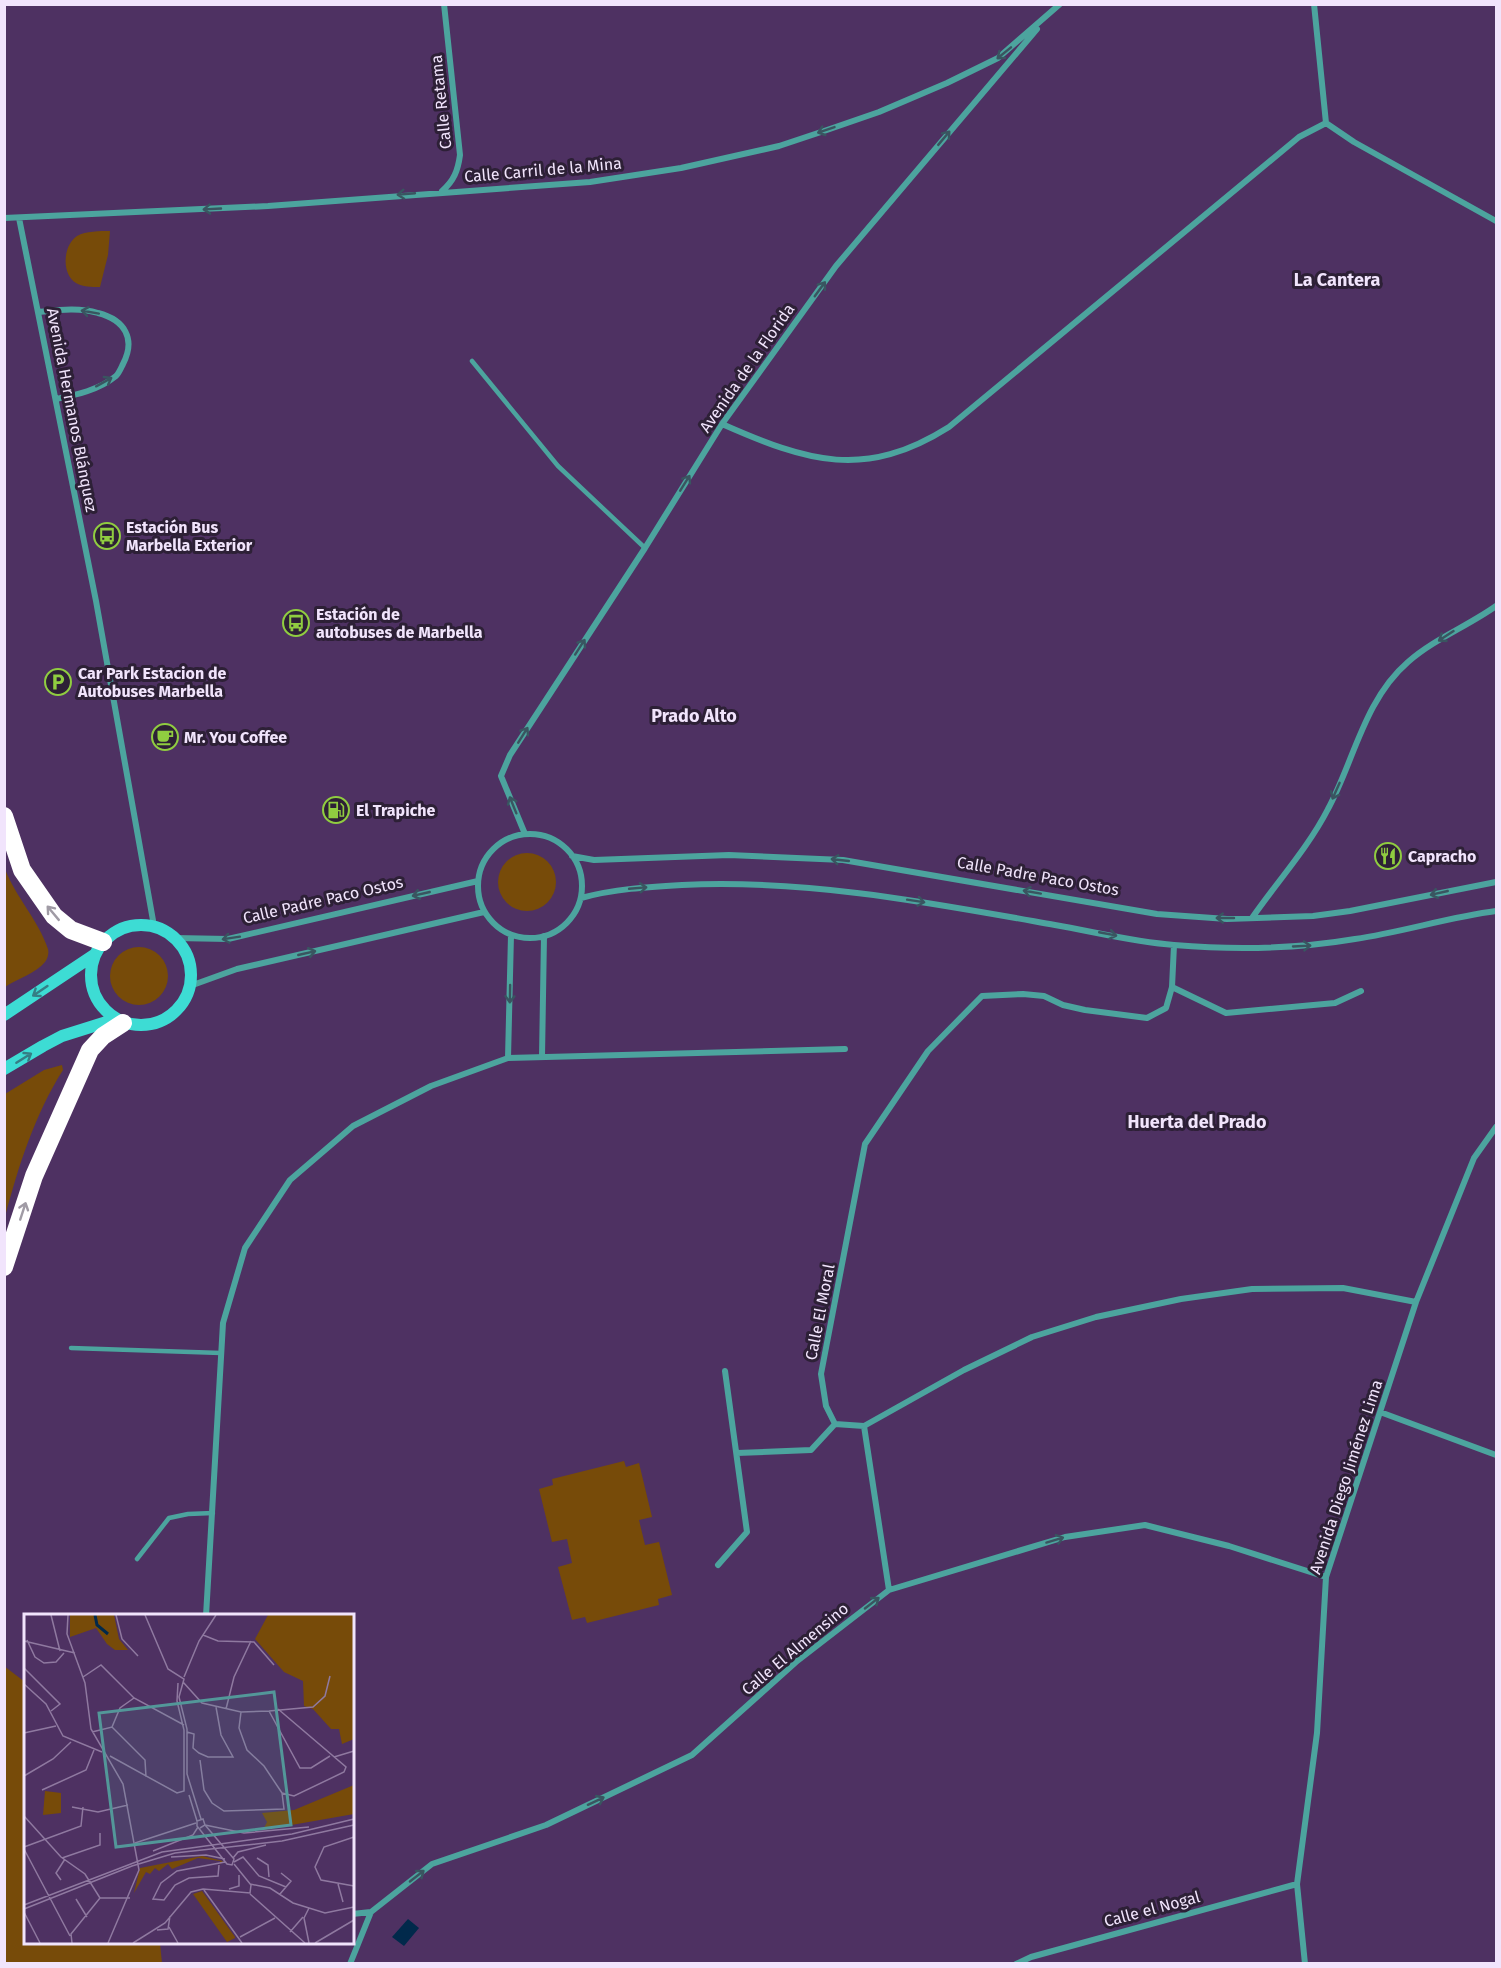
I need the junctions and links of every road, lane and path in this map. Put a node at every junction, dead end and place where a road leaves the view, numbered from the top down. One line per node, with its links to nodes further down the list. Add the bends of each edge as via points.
1 (444, 4): 7 (street, Calle Retama, via 460,155 450,185)
2 (1054, 4): 5 (street, Avenida de la Florida)
3 (1060, 4): 5 (street)
4 (1314, 4): 6 (street)
5 (1048, 15): 7 (street, Calle Carril de la Mina, one-way to 7, via 998,58 971,72 879,112 779,146 621,178); 14 (street, Avenida de la Florida, one-way to 5, via 836,266)
6 (1326, 123): 10 (street); 14 (street, via 1299,137 968,414 925,442 876,459 835,460 790,451)
7 (442, 191): 9 (street, Calle Carril de la Mina, one-way to 9, via 267,206)
8 (4, 218): 9 (street, Calle Carril de la Mina)
9 (19, 218): 11 (street, Avenida Hermanos Blánquez)
10 (1497, 221)
11 (39, 312): 13 (street, Avenida Hermanos Blánquez); 13 (street, one-way to 11, via 86,393 116,376 130,341 113,319 98,312)
12 (472, 362): 15 (lane, via 558,465)
13 (56, 399): 26 (street, Avenida Hermanos Blánquez)
14 (722, 424): 15 (street, Avenida de la Florida, one-way to 14)
15 (645, 548): 18 (street, Avenida de la Florida, one-way to 15, via 501,776 522,735)
16 (1497, 606): 25 (street, one-way to 25, via 1407,662 1387,685 1371,709 1329,809)
17 (4, 816): 31 (highway, one-way to 17, via 54,916 22,870)
18 (525, 834): 19 (street, via 543,835 560,843); 20 (street, via 498,844 484,861)
19 (572, 856): 22 (street, via 581,876); 25 (street, Calle Padre Paco Ostos, one-way to 19, via 1157,914 843,860 729,855 594,860)
20 (478, 881): 24 (street); 29 (street, Calle Padre Paco Ostos, one-way to 29, via 228,939)
21 (1497, 882): 25 (street, Calle Padre Paco Ostos, one-way to 25, via 1350,911)
22 (581, 898): 28 (street, via 567,922); 30 (street, one-way to 30, via 639,887 800,886 898,898)
23 (1497, 911): 30 (street, one-way to 23, via 1313,945)
24 (484, 912): 27 (street); 32 (street, one-way to 24, via 237,969)
25 (1252, 918)
26 (154, 926): 29 (main road); 31 (main road, via 130,926 115,931)
27 (511, 935): 28 (street); 39 (street, one-way to 39)
28 (544, 936): 38 (street)
29 (175, 938): 32 (main road, via 191,968)
30 (1174, 945): 33 (street, Calle El Moral)
31 (98, 949): 35 (main road, one-way to 35); 36 (main road, via 90,971 91,987 108,1014)
32 (190, 986): 36 (main road, via 184,1002 157,1023 140,1026)
33 (1172, 987): 34 (street, via 1226,1013 1335,1003); 48 (street, Calle El Moral, via 1166,1008 1147,1018 1085,1010 1044,996 982,996 928,1051 865,1144 821,1374 826,1406)
34 (1361, 991)
35 (4, 1015)
36 (120, 1021): 40 (main road, one-way to 36, via 62,1036); 42 (highway, one-way to 36, via 34,1176 90,1050)
37 (844, 1048): 38 (street)
38 (542, 1057): 39 (street)
39 (508, 1059): 45 (street, via 431,1086 353,1126 290,1180 245,1248 223,1323)
40 (4, 1070)
41 (1497, 1127): 43 (street, Avenida Diego Jiménez Lima, via 1474,1158)
42 (4, 1267)
43 (1416, 1302): 47 (street, Avenida Diego Jiménez Lima); 49 (street, via 1344,1288 1252,1289 1096,1317 1022,1342)
44 (71, 1348): 45 (lane)
45 (221, 1353): 52 (street)
46 (724, 1371): 50 (street)
47 (1380, 1412): 51 (street); 55 (street, Avenida Diego Jiménez Lima)
48 (835, 1424): 49 (street); 50 (street, via 810,1450)
49 (864, 1426): 56 (street)
50 (737, 1453): 54 (street, via 747,1532)
51 (1497, 1455)
52 (213, 1513): 53 (lane, via 170,1518); 57 (street)
53 (137, 1559)
54 (718, 1565)
55 (1326, 1577): 56 (street, Calle El Almensino, one-way to 55, via 1065,1537 1145,1525); 58 (street, Avenida Diego Jiménez Lima, via 1317,1733)
56 (889, 1590): 59 (street, Calle El Almensino, one-way to 56, via 432,1864 546,1825 692,1755 796,1662)
57 (206, 1614)
58 (1297, 1884): 62 (street, Calle el Nogal); 63 (street, Avenida Diego Jiménez Lima)
59 (371, 1912): 60 (street); 61 (street, Calle El Almensino)
60 (354, 1914)
61 (350, 1964)
62 (1016, 1964)
63 (1305, 1964)

